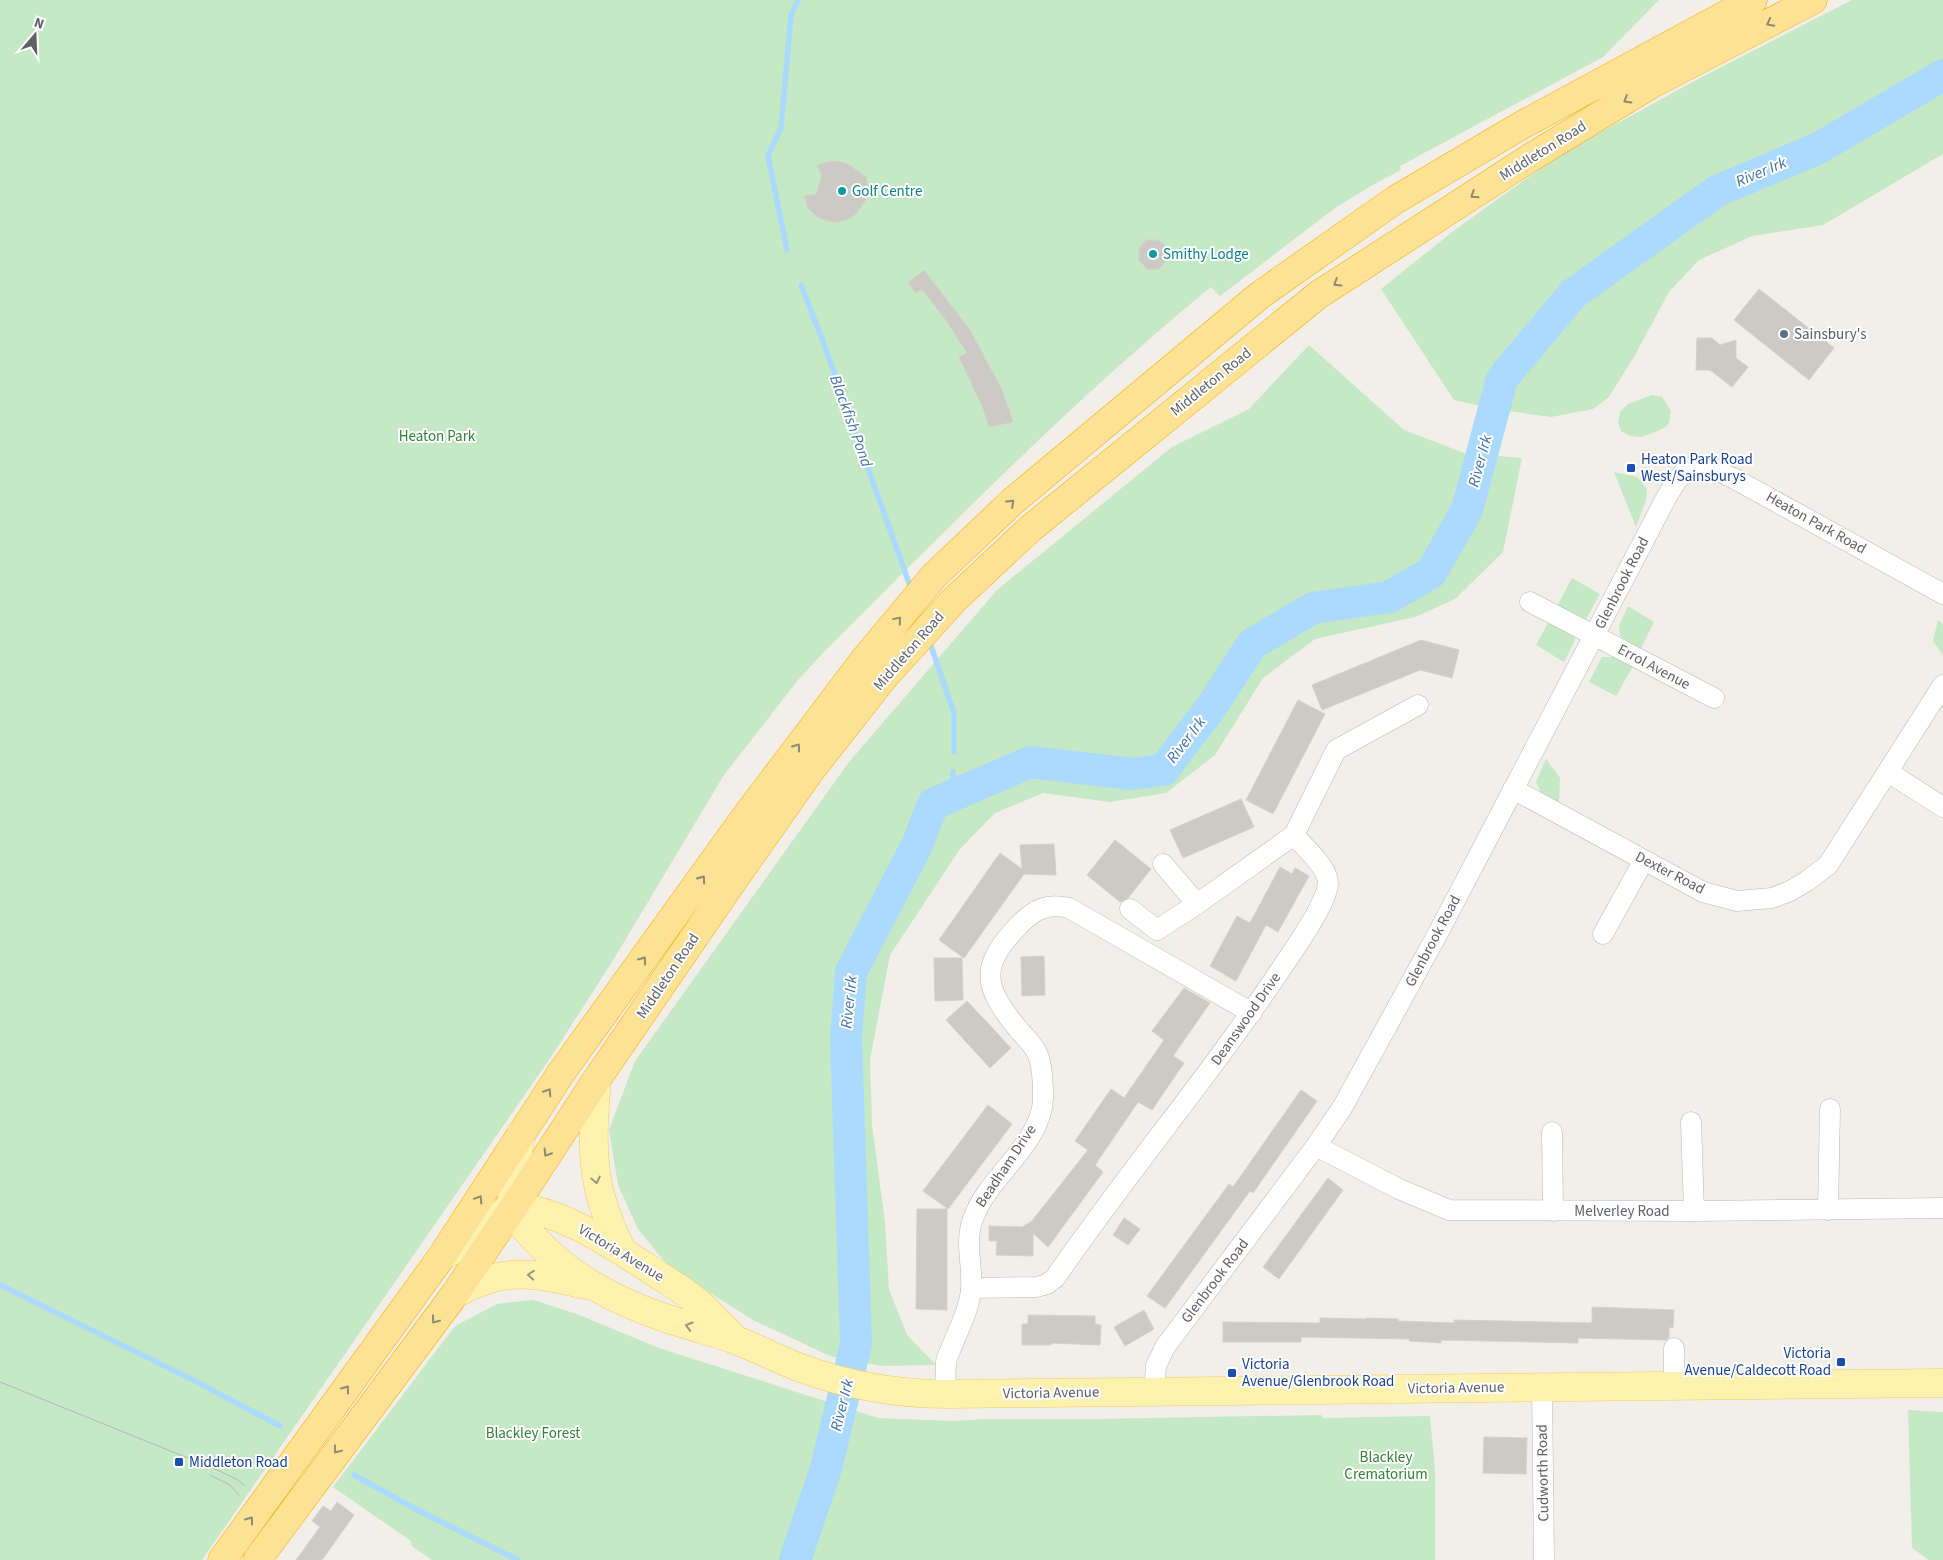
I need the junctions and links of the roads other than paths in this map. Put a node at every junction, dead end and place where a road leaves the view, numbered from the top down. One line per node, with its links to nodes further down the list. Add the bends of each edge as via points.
1 (1753, 0): 24 (highway, Middleton Road, one-way to 1, via 746,816 864,660 934,576 1013,501 1260,295 1394,200 1522,125)
2 (1813, 0): 20 (highway, Middleton Road, one-way to 20, via 1650,85 1533,156 1318,295 1032,528 955,599 884,677 811,770)
3 (1686, 470): 4 (street, Heaton Park Road, via 1701,465 1733,478); 6 (street, Glenbrook Road, via 1652,525)
4 (1943, 594)
5 (1530, 602): 6 (street, Errol Avenue)
6 (1595, 636): 8 (street, Errol Avenue); 11 (street, Glenbrook Road)
7 (1943, 685): 10 (street, Dexter Road)
8 (1714, 698)
9 (1418, 705): 13 (street, via 1336,750)
10 (1888, 772): 12 (street); 14 (street, Dexter Road, via 1828,865 1807,881 1772,898 1737,901 1703,892)
11 (1513, 789): 14 (street, Dexter Road); 25 (street, Glenbrook Road, via 1342,1108)
12 (1943, 807)
13 (1294, 836): 16 (street); 19 (street, Deanswood Drive, via 1326,872 1327,891)
14 (1644, 860): 18 (street)
15 (1163, 864): 16 (street)
16 (1197, 904): 17 (street, via 1157,930)
17 (1130, 909)
18 (1603, 934)
19 (1252, 1013): 34 (street, Deanswood Drive, via 1091,1225 1055,1278 1037,1287); 34 (street, Beadham Drive, via 1070,908 1050,905 1023,921 1004,940 995,957 990,973 991,985 994,996 1037,1053 1043,1100 1039,1118 1020,1151 976,1211 970,1226 968,1249)
20 (596, 1079): 26 (highway, Middleton Road, one-way to 26); 31 (main road, one-way to 31, via 595,1174 605,1212)
21 (1830, 1109): 28 (street)
22 (1691, 1122): 30 (street)
23 (1552, 1132): 29 (street)
24 (521, 1133): 26 (main road); 32 (highway, Middleton Road, one-way to 24)
25 (1316, 1146): 29 (street, Melverley Road, via 1399,1189 1449,1210); 41 (street, Glenbrook Road, via 1165,1347 1156,1366)
26 (513, 1208): 31 (main road, Victoria Avenue, via 576,1225); 32 (main road, via 498,1215 464,1245); 33 (main road, Victoria Avenue, via 540,1245); 35 (highway, Middleton Road)
27 (1943, 1208): 28 (street, Melverley Road)
28 (1828, 1210): 30 (street, Melverley Road)
29 (1553, 1211): 30 (street, Melverley Road)
30 (1694, 1211)
31 (623, 1252): 36 (main road, Victoria Avenue, via 700,1304)
32 (442, 1256): 43 (highway, Middleton Road, one-way to 32)
33 (596, 1288): 35 (main road, one-way to 35, via 553,1277 518,1274 484,1280); 36 (main road, Victoria Avenue, one-way to 33, via 679,1323)
34 (972, 1288): 42 (street, Beadham Drive, via 946,1362)
35 (455, 1294): 44 (highway, Middleton Road, one-way to 44)
36 (736, 1340): 42 (main road, Victoria Avenue, via 831,1379 910,1394)
37 (1674, 1348): 39 (street)
38 (1943, 1383): 39 (main road, Victoria Avenue)
39 (1674, 1385): 40 (main road, Victoria Avenue)
40 (1542, 1387): 41 (main road, Victoria Avenue); 45 (street, Cudworth Road)
41 (1154, 1392): 42 (main road, Victoria Avenue)
42 (946, 1394)
43 (222, 1560)
44 (257, 1560)
45 (1544, 1560)

